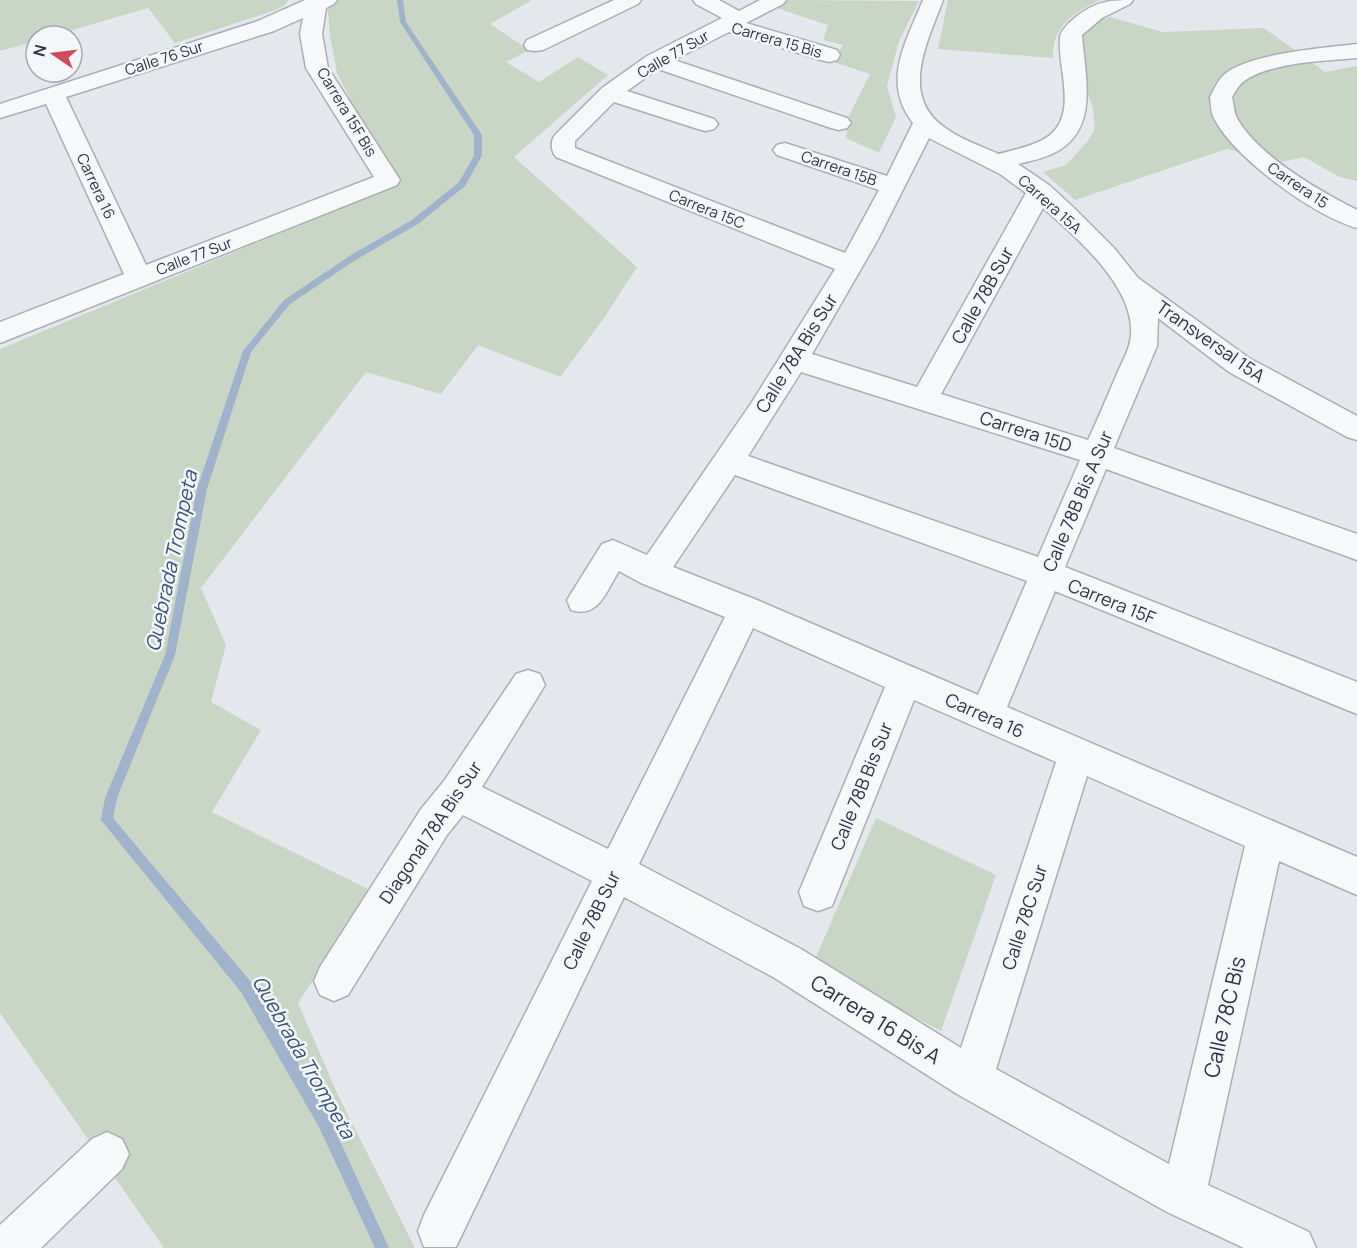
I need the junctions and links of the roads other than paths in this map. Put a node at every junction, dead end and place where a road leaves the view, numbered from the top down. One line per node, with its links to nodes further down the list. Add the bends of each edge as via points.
1 (632, 0): 8 (street)
2 (703, 0): 7 (street, Carrera 15 Bis)
3 (776, 0): 7 (street, Calle 77 Sur)
4 (933, 0): 17 (street, via 907,78 912,105)
5 (1123, 0): 20 (street, via 1088,17 1071,35 1076,108 1060,139 1044,149)
6 (319, 2): 13 (street, Calle 76 Sur, via 266,26); 21 (street, Carrera 15F Bis, via 311,34 317,68)
7 (731, 21): 10 (street, Carrera 15 Bis); 11 (street, Calle 77 Sur)
8 (535, 45)
9 (1357, 51): 24 (street, Carrera 15, via 1254,68 1233,78 1222,93 1222,111 1244,143 1290,182)
10 (829, 55)
11 (655, 60): 12 (street, Calle 77 Sur); 15 (street)
12 (610, 93): 16 (street); 19 (street, Calle 77 Sur, via 562,140)
13 (53, 94): 14 (street, Calle 76 Sur); 26 (street, Carrera 16)
14 (0, 111)
15 (839, 123)
16 (706, 124)
17 (924, 124): 20 (street, Carrera 15A); 22 (street, Calle 78A Bis Sur)
18 (785, 150): 22 (street, Carrera 15B)
19 (564, 152): 25 (street, Carrera 15C)
20 (997, 162): 23 (street, Carrera 15A)
21 (388, 180): 26 (street, Calle 77 Sur)
22 (892, 186): 25 (street, Calle 78A Bis Sur)
23 (1040, 191): 27 (street, Carrera 15A); 30 (street, Calle 78B Sur)
24 (1357, 220)
25 (850, 265): 29 (street, Calle 78A Bis Sur)
26 (139, 278): 28 (street, Calle 77 Sur)
27 (1131, 284): 31 (street, Transversal 15A, via 1239,365); 32 (street, Calle 78B Bis A Sur, via 1144,312 1143,346)
28 (0, 333)
29 (794, 358): 30 (street, Carrera 15D); 33 (street, Calle 78A Bis Sur)
30 (924, 399): 32 (street, Carrera 15D)
31 (1357, 429)
32 (1097, 454): 34 (street, Carrera 15D); 36 (street, Calle 78B Bis A Sur)
33 (729, 461): 35 (street, Calle 78A Bis Sur); 36 (street, Carrera 15F)
34 (1357, 547)
35 (652, 573): 37 (street, Carrera 16, via 613,553); 38 (street, Carrera 16)
36 (1047, 574): 41 (street, Carrera 15F); 42 (street, Calle 78B Bis A Sur)
37 (583, 600)
38 (745, 610): 39 (street, Carrera 16); 46 (street, Calle 78B Sur)
39 (905, 681): 42 (street, Carrera 16); 48 (street, Calle 78B Bis Sur)
40 (528, 685): 44 (street, Diagonal 78A Bis Sur)
41 (1357, 698)
42 (986, 716): 43 (street, Carrera 16)
43 (1076, 755): 45 (street, Carrera 16); 50 (street, Calle 78C Sur)
44 (457, 793): 46 (street, Carrera 16 Bis A); 49 (street, Diagonal 78A Bis Sur, via 434,822)
45 (1265, 838): 47 (street, Carrera 16); 52 (street, Calle 78C Bis)
46 (615, 872): 50 (street, Carrera 16 Bis A, via 787,963); 53 (street, Calle 78B Sur)
47 (1357, 876)
48 (818, 892)
49 (334, 981)
50 (972, 1079): 52 (street, Carrera 16 Bis A)
51 (107, 1154): 54 (street)
52 (1183, 1196): 55 (street, Carrera 16 Bis A)
53 (440, 1231)
54 (8, 1248)
55 (1293, 1248)

